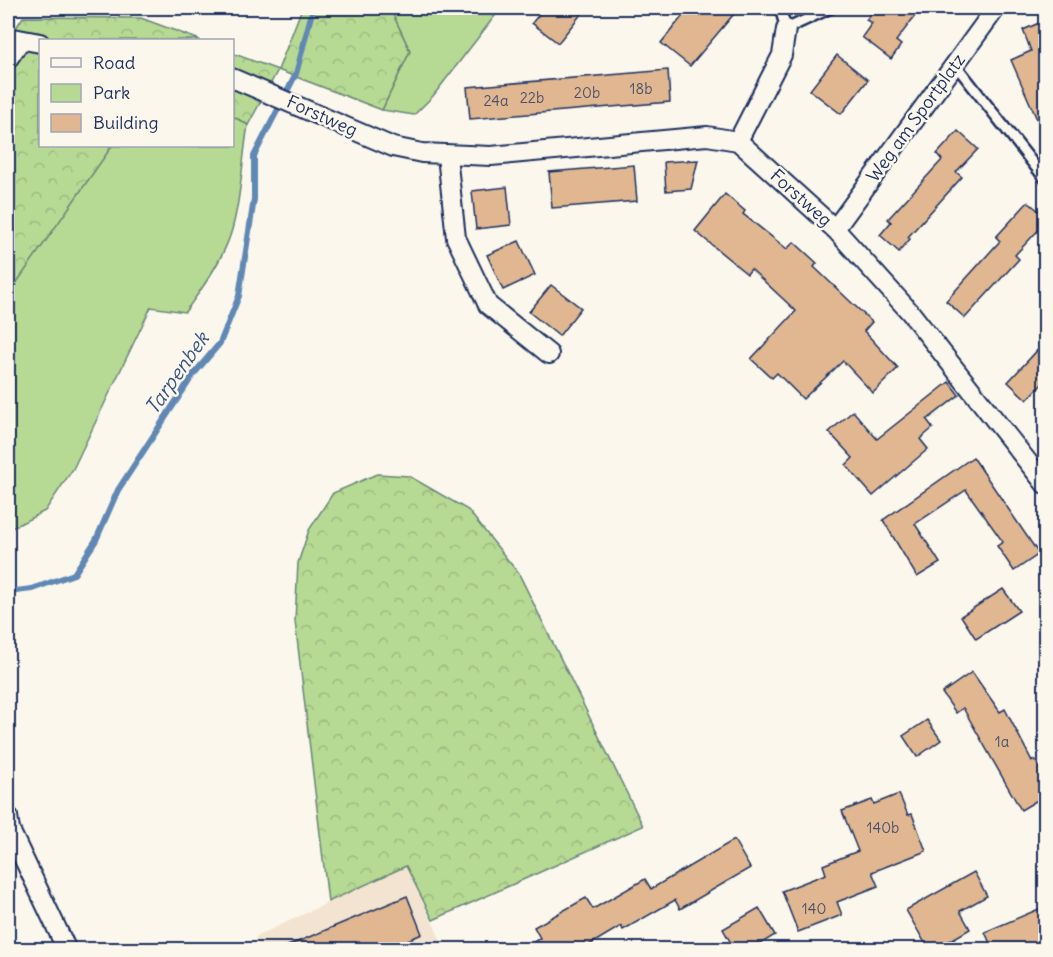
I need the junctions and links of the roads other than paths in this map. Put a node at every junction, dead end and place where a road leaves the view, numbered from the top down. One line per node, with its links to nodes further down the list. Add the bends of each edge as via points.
1 (780, 8): 4 (lane)
2 (831, 8): 4 (lane)
3 (996, 8): 8 (street, Weg am Sportplatz)
4 (786, 29): 10 (street, via 782,55)
5 (14, 39): 6 (street); 7 (street)
6 (39, 43)
7 (8, 59)
8 (955, 64): 12 (lane); 13 (street, Weg am Sportplatz)
9 (234, 79): 11 (street, Forstweg, via 393,147)
10 (738, 141): 11 (street, Forstweg, via 707,136 491,156); 13 (street, Forstweg)
11 (447, 156): 14 (street, via 456,238 488,305)
12 (1046, 180)
13 (835, 229): 15 (street, Forstweg, via 930,336)
14 (549, 354)
15 (1046, 485)
16 (8, 816): 17 (street, via 10,830)
17 (67, 950)

